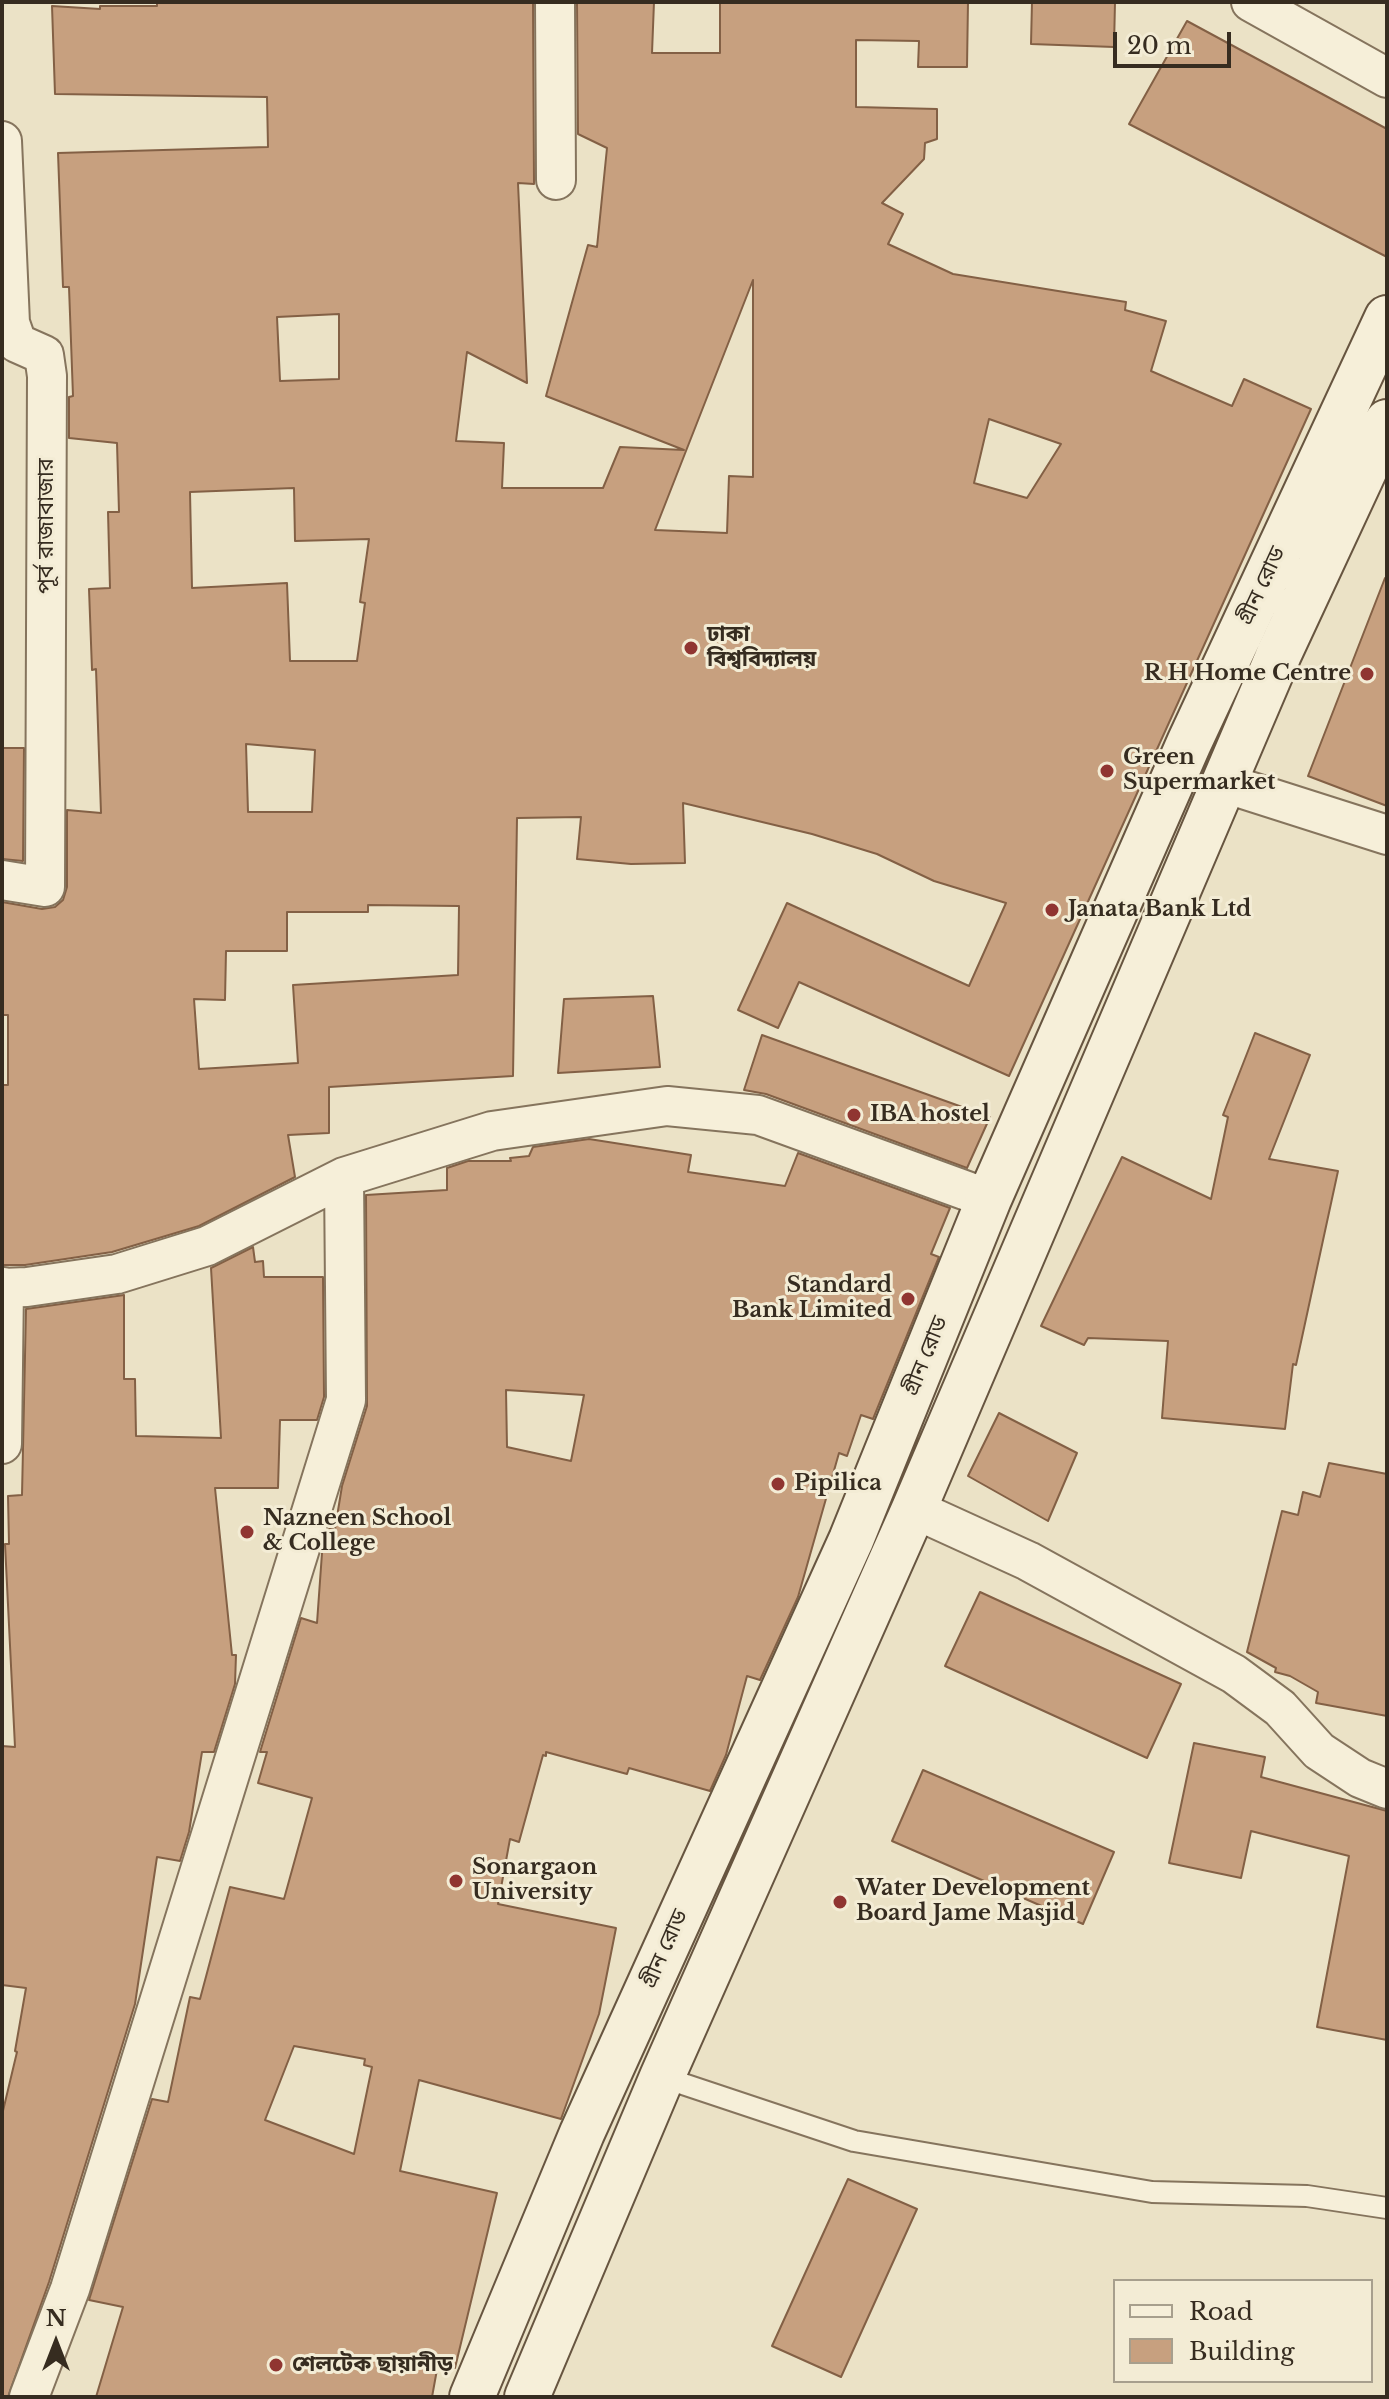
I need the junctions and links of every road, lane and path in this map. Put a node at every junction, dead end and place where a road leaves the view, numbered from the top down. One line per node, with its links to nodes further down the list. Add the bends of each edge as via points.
1 (555, 2): 5 (street)
2 (1251, 2): 3 (street)
3 (1387, 78)
4 (2, 141): 10 (street, পূর্ব রাজাবাজার, via 10,323 17,343 44,355 47,376 45,887)
5 (556, 180)
6 (1387, 318): 12 (main road, গ্রীন রোড, via 1189,743)
7 (1387, 422): 8 (main road, গ্রীন রোড)
8 (1224, 783): 9 (street); 15 (main road, গ্রীন রোড)
9 (1387, 835)
10 (2, 880)
11 (344, 1177): 12 (street, via 492,1131 667,1106 758,1115); 13 (street, via 207,1246 117,1274); 19 (street, via 346,1400 70,2289)
12 (989, 1199): 20 (main road, গ্রীন রোড, via 851,1540 582,2133)
13 (3, 1288): 14 (street)
14 (2, 1444)
15 (914, 1509): 16 (street, via 1028,1561 1234,1674 1280,1708 1319,1751); 17 (main road, গ্রীন রোড)
16 (1387, 1789)
17 (662, 2077): 18 (lane, via 854,2141 1152,2192 1307,2196); 21 (main road, গ্রীন রোড)
18 (1387, 2208)
19 (29, 2397)
20 (472, 2397)
21 (527, 2397)

